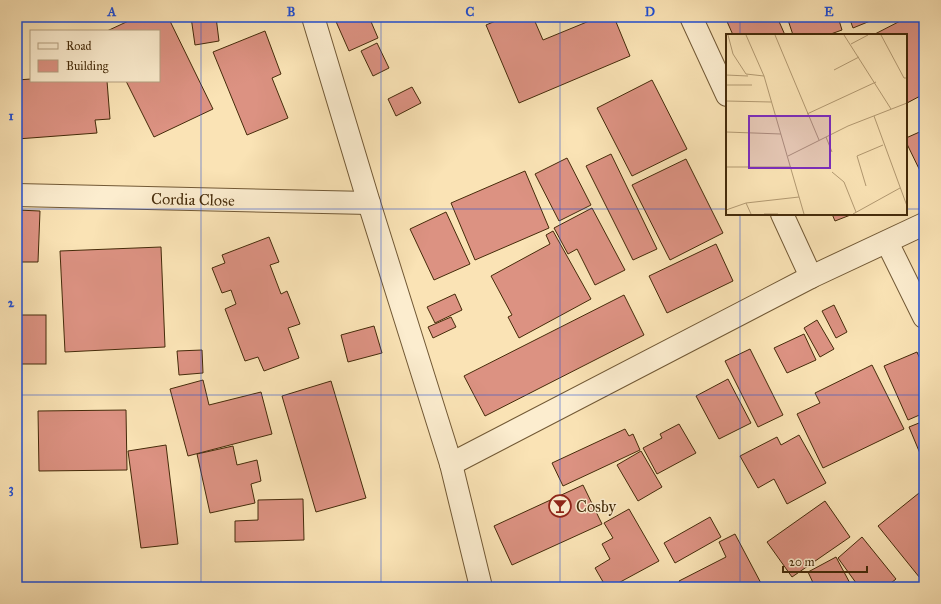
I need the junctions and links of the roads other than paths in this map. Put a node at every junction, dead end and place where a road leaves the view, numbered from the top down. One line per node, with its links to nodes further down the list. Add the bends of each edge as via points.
1 (312, 17): 5 (street)
2 (691, 17): 3 (street)
3 (726, 94)
4 (17, 195): 5 (street, Cordia Close)
5 (369, 203): 11 (street)
6 (782, 215): 9 (street)
7 (924, 224): 8 (street)
8 (887, 242): 9 (street); 10 (street)
9 (811, 277): 11 (street)
10 (924, 317)
11 (451, 464): 12 (street)
12 (481, 587)

